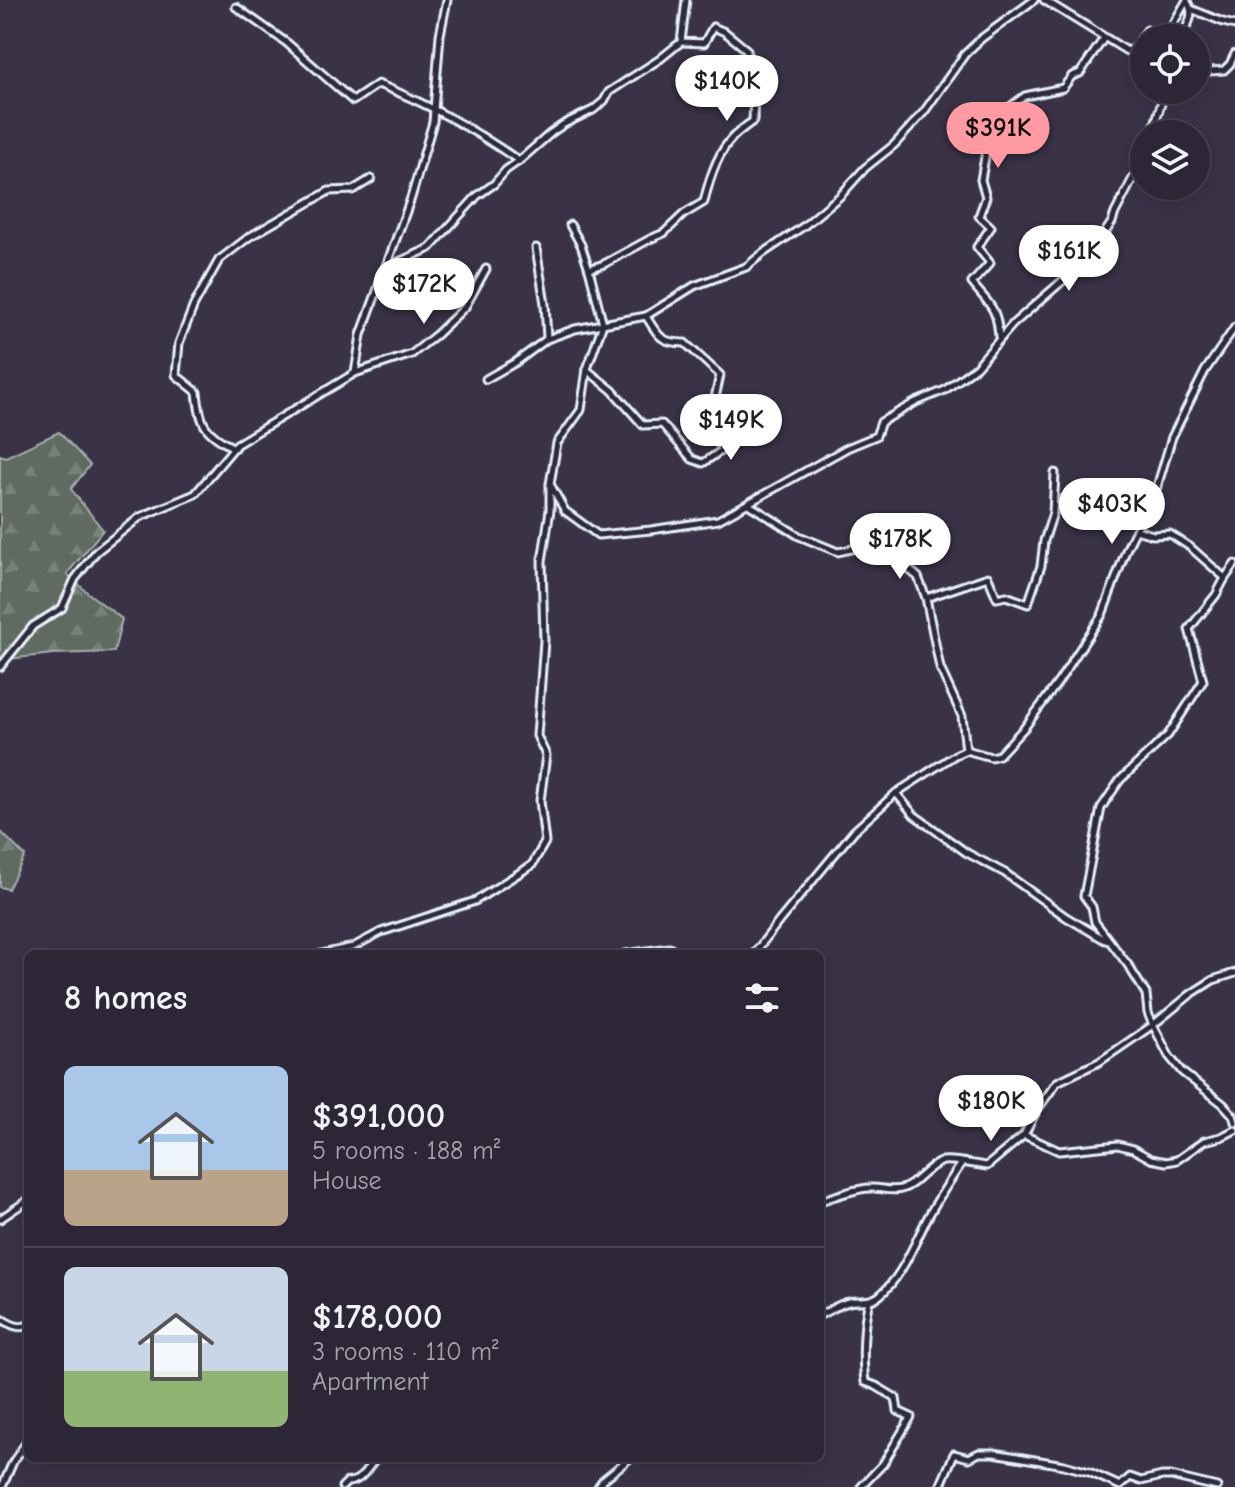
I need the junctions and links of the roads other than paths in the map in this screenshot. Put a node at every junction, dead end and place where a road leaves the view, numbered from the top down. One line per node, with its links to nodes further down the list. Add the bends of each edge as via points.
1 (447, 0): 16 (street)
2 (686, 0): 12 (street)
3 (1034, 0): 25 (street, via 965,54 894,145 804,226 746,267 694,286)
4 (1044, 0): 11 (street)
5 (1187, 1): 7 (street); 8 (street)
6 (236, 7): 16 (street, via 353,101 378,84)
7 (1191, 9): 9 (street); 10 (street)
8 (1172, 24)
9 (1188, 24)
10 (1235, 25)
11 (1104, 38): 13 (street); 28 (street, via 1063,88 1025,96 985,125 981,180 986,197 979,216 991,227 977,247 990,263 972,284 994,308)
12 (681, 42): 17 (street); 23 (street, via 704,43 713,27 747,50 753,63 753,121 731,139 704,202 664,233)
13 (1130, 50)
14 (1235, 54): 15 (street, via 1224,70)
15 (1210, 71)
16 (434, 109): 17 (street); 24 (street, via 411,198)
17 (519, 161): 24 (street, via 477,196 430,248)
18 (371, 179): 33 (street, via 353,190 329,191 249,237 219,260 194,305 179,343 176,375 197,392 199,416 214,438)
19 (1130, 184): 28 (street, via 1112,222 1075,270)
20 (570, 225): 23 (street)
21 (536, 248): 29 (street)
22 (486, 269): 31 (street, via 465,307 420,348)
23 (589, 269): 26 (street)
24 (383, 273): 31 (street, via 361,335)
25 (646, 316): 26 (street); 30 (street, via 658,336 685,343 720,375 713,407 721,451 703,463 692,459 662,424 643,425)
26 (603, 324): 29 (street); 30 (street)
27 (1235, 327): 37 (street, via 1177,426)
28 (999, 338): 36 (street, via 976,367 945,390 881,422 876,436)
29 (547, 339): 32 (street)
30 (587, 369): 35 (street, via 581,410 557,443)
31 (355, 373): 33 (street)
32 (486, 379)
33 (234, 448): 41 (street, via 195,494 140,517 96,552 62,608 33,626)
34 (1055, 473): 40 (street, via 1053,513 1028,604 997,598 988,577)
35 (550, 484): 36 (street, via 565,511 598,535 718,520); 45 (street, via 542,561 544,641 537,736 546,755 540,801 545,842 532,865 475,901)
36 (748, 504): 40 (street, via 799,536 838,552 878,543 918,577)
37 (1136, 530): 39 (street, via 1170,534); 42 (street, via 1102,615 1025,727 999,755)
38 (1235, 564): 39 (street)
39 (1225, 578): 44 (street, via 1189,629 1203,681 1168,735 1120,780 1101,808 1084,896)
40 (926, 598): 42 (street, via 940,668 962,716)
41 (0, 667)
42 (966, 750): 43 (street)
43 (896, 793): 44 (street, via 914,815 967,853); 48 (street, via 854,831)
44 (1110, 942): 50 (street, via 1146,994)
45 (339, 950)
46 (654, 950): 47 (street)
47 (674, 950)
48 (757, 950)
49 (1235, 973): 50 (street, via 1213,980)
50 (1153, 1025): 51 (street, via 1182,1072 1223,1104); 53 (street, via 1099,1062 1057,1082)
51 (1235, 1122)
52 (1235, 1130): 53 (street, via 1166,1162 1118,1145 1059,1151)
53 (1024, 1135): 54 (street, via 987,1166)
54 (962, 1163): 55 (street, via 944,1161 906,1189 854,1190); 58 (street, via 898,1274)
55 (824, 1200)
56 (24, 1203): 57 (street)
57 (0, 1219)
58 (869, 1301): 59 (street, via 848,1302); 68 (street, via 865,1382 896,1398 898,1411 911,1417 883,1464)
59 (824, 1313)
60 (0, 1318): 61 (street)
61 (24, 1327)
62 (24, 1446): 65 (street)
63 (373, 1462): 66 (street, via 359,1479)
64 (625, 1462): 67 (street)
65 (2, 1487)
66 (342, 1487)
67 (598, 1487)
68 (861, 1487)
69 (940, 1487): 70 (street, via 954,1454 969,1458 994,1453 1064,1465 1120,1486 1130,1477 1141,1481 1171,1476)
70 (1217, 1487)

